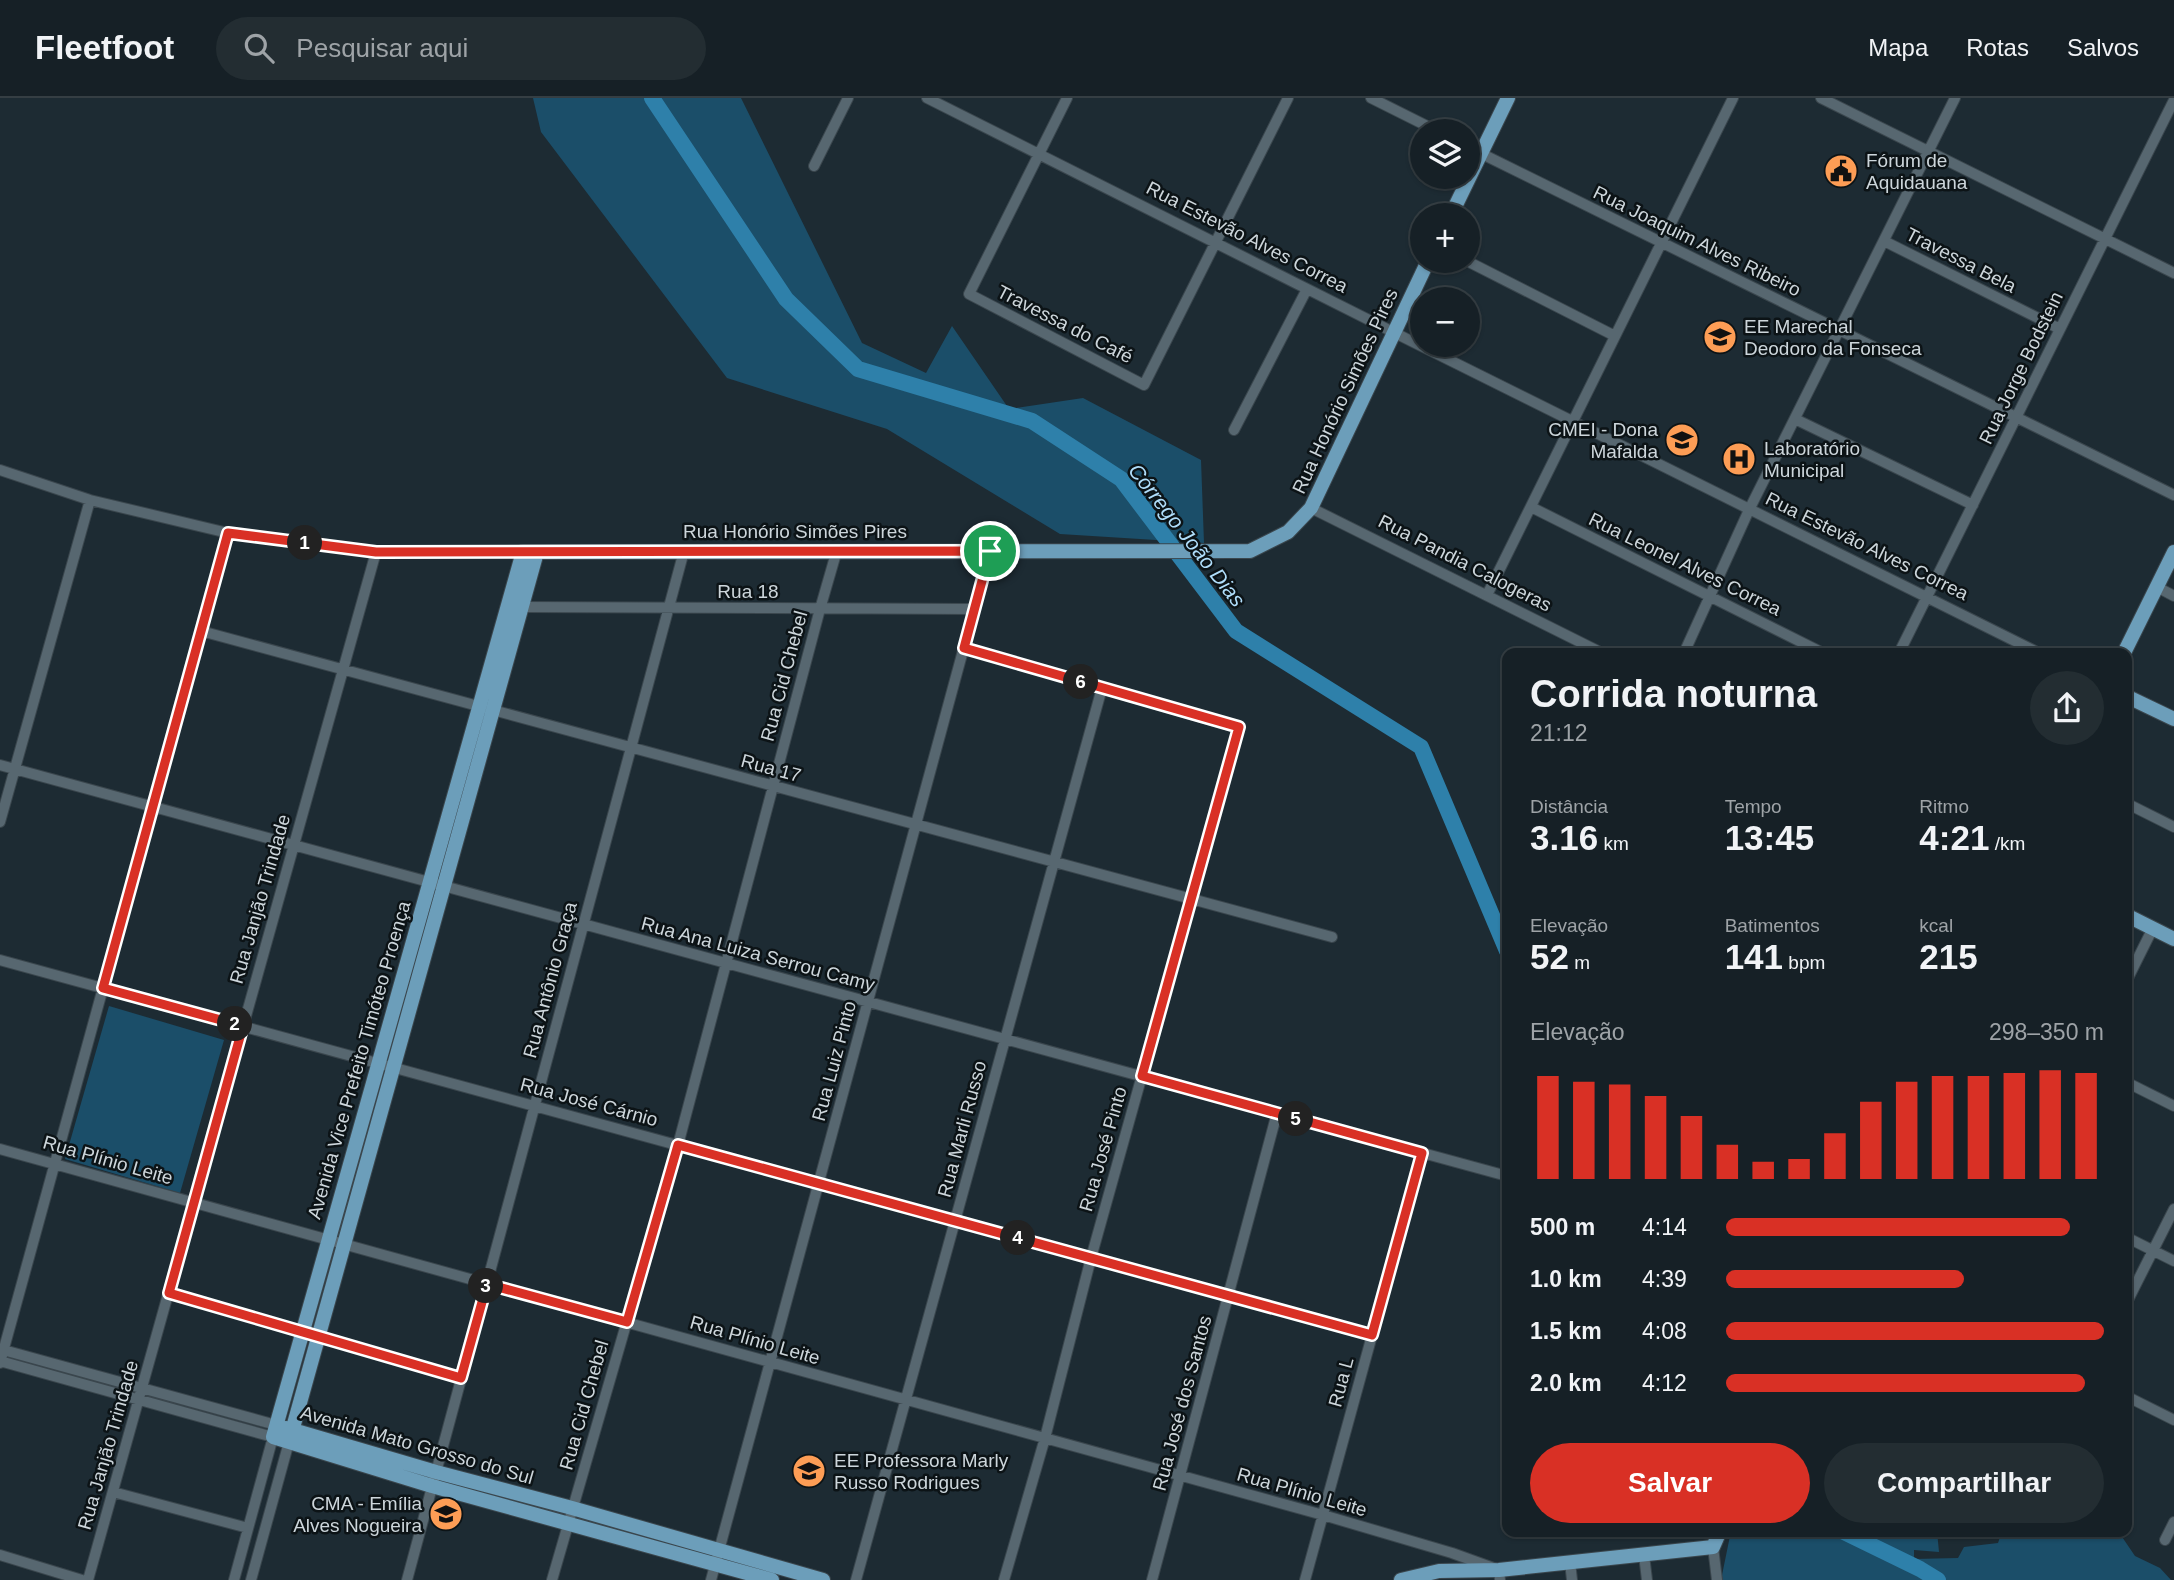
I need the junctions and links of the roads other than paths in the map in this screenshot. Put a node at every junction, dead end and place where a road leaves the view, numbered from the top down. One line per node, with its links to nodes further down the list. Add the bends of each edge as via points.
1 (848, 98): 16 (street)
2 (928, 98): 15 (street, Rua Estevão Alves Correa)
3 (1067, 98): 15 (street)
4 (1288, 98): 19 (street)
5 (1371, 98): 11 (street)
6 (1508, 98): 12 (main road)
7 (1733, 98): 20 (street)
8 (1821, 98): 13 (street)
9 (1955, 98): 13 (street)
10 (2174, 100): 17 (street, Rua Jorge Bodstein)
11 (1413, 119)
12 (1480, 142)
13 (1929, 152): 17 (street); 18 (street)
14 (1480, 153): 20 (street, Rua Joaquim Alves Ribeiro)
15 (1039, 154): 19 (street, Rua Estevão Alves Correa); 19 (street, Travessa do Café, via 969,294 1144,385)
16 (814, 166)
17 (2104, 239): 23 (street); 25 (street, Rua Jorge Bodstein)
18 (1884, 242): 25 (street, Travessa Bela); 26 (street)
19 (1215, 243): 24 (street, Rua Estevão Alves Correa)
20 (1661, 244): 26 (street, Rua Joaquim Alves Ribeiro); 28 (street)
21 (1480, 268): 28 (street)
22 (1422, 273): 27 (main road, Rua Honório Simões Pires)
23 (2174, 273)
24 (1307, 289): 27 (street, Rua Estevão Alves Correa); 32 (street)
25 (2060, 330): 29 (street, Rua Jorge Bodstein)
26 (1839, 331): 29 (street, Rua Joaquim Alves Ribeiro); 30 (street)
27 (1393, 332): 31 (street, Rua Estevão Alves Correa); 38 (main road, Rua Honório Simões Pires)
28 (1615, 336): 31 (street)
29 (2016, 417): 34 (street, Rua Joaquim Alves Ribeiro); 36 (street, Rua Jorge Bodstein)
30 (1795, 419): 36 (street); 39 (street)
31 (1573, 422): 37 (street); 39 (street, Rua Estevão Alves Correa)
32 (1234, 430)
33 (0, 470): 35 (street, Rua Honório Simões Pires)
34 (2174, 495)
35 (90, 500): 40 (street, Rua Honório Simões Pires); 71 (street)
36 (1973, 505): 51 (street, Rua Jorge Bodstein)
37 (1531, 507): 48 (street); 49 (street, Rua Leonel Alves Correa)
38 (1311, 508): 43 (main road, Rua Honório Simões Pires, via 1288,532 1251,551); 48 (street, Rua Pandia Calogeras)
39 (1749, 510): 49 (street); 51 (street, Rua Estevão Alves Correa)
40 (228, 533): 44 (street, Rua Honório Simões Pires); 56 (street)
41 (837, 550): 42 (main road, Rua Honório Simões Pires); 43 (main road, Rua Honório Simões Pires); 54 (street, Rua Cid Chebel)
42 (684, 551): 45 (main road, Rua Honório Simões Pires); 53 (street, Rua Antônio Graça)
43 (990, 551): 55 (street, Rua Luiz Pinto)
44 (376, 552): 45 (street, Rua Honório Simões Pires); 64 (street, Rua Janjão Trindade)
45 (530, 552): 52 (main road, Avenida Vice Prefeito Timóteo Proença); 67 (main road, Avenida Vice Prefeito Timóteo Proença)
46 (2174, 552): 47 (main road)
47 (2157, 587): 50 (street); 63 (main road)
48 (1487, 595): 58 (street, Rua Pandia Calogeras)
49 (1710, 596): 59 (street); 60 (street, Rua Leonel Alves Correa)
50 (2174, 596)
51 (1927, 598): 61 (street, Rua Jorge Bodstein); 62 (street, Rua Estevão Alves Correa)
52 (522, 607): 53 (street, Rua 18); 67 (main road, Avenida Vice Prefeito Timóteo Proença)
53 (668, 608): 54 (street, Rua 18); 69 (street, Rua Antônio Graça)
54 (820, 609): 55 (street, Rua 18); 72 (street, Rua Cid Chebel)
55 (974, 609): 57 (street, Rua Luiz Pinto)
56 (201, 631): 64 (street, Rua 17); 74 (street)
57 (964, 648): 65 (street); 76 (street, Rua Luiz Pinto)
58 (1592, 648)
59 (1686, 648)
60 (1813, 648)
61 (1902, 648)
62 (2029, 648)
63 (2126, 648)
64 (343, 671): 67 (street, Rua 17); 78 (street, Rua Janjão Trindade)
65 (1102, 688): 79 (street, Rua Marli Russo); 81 (street, Rua José Pinto, via 1239,727)
66 (2132, 699): 68 (main road)
67 (486, 709): 69 (street, Rua 17); 80 (main road, Avenida Vice Prefeito Timóteo Proença)
68 (2174, 719)
69 (631, 748): 72 (street, Rua 17); 83 (street, Rua Antônio Graça)
70 (0, 765): 71 (street, Rua Ana Luiza Serrou Camy)
71 (15, 769): 74 (street, Rua Ana Luiza Serrou Camy); 75 (street)
72 (773, 787): 76 (street, Rua 17); 88 (street, Rua Cid Chebel)
73 (2132, 806): 77 (street)
74 (153, 807): 78 (street, Rua Ana Luiza Serrou Camy); 90 (street)
75 (0, 822)
76 (916, 825): 79 (street, Rua 17); 91 (street, Rua Luiz Pinto)
77 (2174, 827)
78 (294, 845): 80 (street, Rua Ana Luiza Serrou Camy); 92 (street, Rua Janjão Trindade)
79 (1054, 862): 81 (street, Rua 17); 93 (street, Rua Marli Russo)
80 (437, 884): 83 (street, Rua Ana Luiza Serrou Camy); 94 (main road, Avenida Vice Prefeito Timóteo Proença); 95 (main road, Avenida Vice Prefeito Timóteo Proença)
81 (1191, 899): 85 (street, Rua 17); 96 (street, Rua José Pinto)
82 (2132, 918): 84 (main road)
83 (583, 924): 88 (street, Rua Ana Luiza Serrou Camy); 98 (street, Rua Antônio Graça)
84 (2153, 928): 86 (main road); 89 (street)
85 (1332, 937)
86 (2174, 939)
87 (0, 960): 90 (street, Rua José Cárnio)
88 (727, 963): 91 (street, Rua Ana Luiza Serrou Camy); 101 (street, Rua Cid Chebel)
89 (2132, 970)
90 (103, 988): 92 (street, Rua José Cárnio); 104 (street)
91 (868, 1002): 93 (street, Rua Ana Luiza Serrou Camy); 106 (street, Rua Luiz Pinto)
92 (243, 1026): 94 (street, Rua José Cárnio); 107 (street, Rua Janjão Trindade)
93 (1005, 1039): 96 (street, Rua Ana Luiza Serrou Camy); 109 (street, Rua Marli Russo)
94 (378, 1063): 95 (street, Rua José Cárnio); 110 (main road, Avenida Vice Prefeito Timóteo Proença)
95 (393, 1067): 98 (street, Rua José Cárnio); 112 (main road, Avenida Vice Prefeito Timóteo Proença)
96 (1142, 1076): 100 (street, Rua Ana Luiza Serrou Camy); 114 (street, Rua José Pinto)
97 (2132, 1085): 99 (street)
98 (535, 1106): 101 (street, Rua José Cárnio); 116 (street, Rua Antônio Graça)
99 (2174, 1106)
100 (1277, 1114): 103 (street, Rua Ana Luiza Serrou Camy); 119 (street, Rua José dos Santos)
101 (678, 1145): 106 (street, Rua José Cárnio); 120 (street, Rua Cid Chebel)
102 (0, 1149): 104 (street, Rua Plínio Leite)
103 (1422, 1153): 105 (street, Rua Ana Luiza Serrou Camy); 122 (street, Rua L)
104 (55, 1164): 107 (street, Rua Plínio Leite); 124 (street)
105 (1502, 1175)
106 (819, 1183): 109 (street, Rua José Cárnio); 125 (street, Rua Luiz Pinto)
107 (194, 1202): 110 (street, Rua Plínio Leite); 117 (street, Rua Janjão Trindade)
108 (2174, 1209): 113 (street)
109 (955, 1221): 114 (street, Rua José Cárnio); 129 (street, Rua Marli Russo)
110 (328, 1240): 112 (street, Rua Plínio Leite); 121 (main road, Avenida Vice Prefeito Timóteo Proença)
111 (2132, 1240): 113 (street)
112 (344, 1244): 116 (street, Rua Plínio Leite); 123 (main road, Avenida Vice Prefeito Timóteo Proença)
113 (2154, 1251): 115 (street); 118 (street)
114 (1091, 1258): 119 (street, Rua José Cárnio); 133 (street, Rua José Pinto)
115 (2174, 1261)
116 (487, 1284): 120 (street, Rua Plínio Leite); 126 (street, Rua Antônio Graça)
117 (169, 1293): 121 (street); 127 (street, Rua Janjão Trindade)
118 (2132, 1293)
119 (1228, 1295): 122 (street, Rua José Cárnio); 134 (street, Rua José dos Santos)
120 (627, 1322): 125 (street, Rua Plínio Leite); 137 (street, Rua Cid Chebel)
121 (303, 1332): 123 (street); 131 (main road, Avenida Vice Prefeito Timóteo Proença)
122 (1372, 1335): 138 (street, Rua L)
123 (318, 1336): 126 (street); 132 (main road, Avenida Vice Prefeito Timóteo Proença)
124 (1, 1357): 127 (street, Avenida Mato Grosso do Sul)
125 (770, 1362): 129 (street, Rua Plínio Leite); 147 (street, Rua Luiz Pinto)
126 (461, 1378): 135 (street, Rua Antônio Graça)
127 (140, 1394): 131 (street, Avenida Mato Grosso do Sul); 136 (street, Rua Janjão Trindade)
128 (2132, 1399): 130 (street)
129 (905, 1400): 133 (street, Rua Plínio Leite); 159 (street, Rua Marli Russo)
130 (2174, 1420)
131 (274, 1431): 132 (main road, Avenida Mato Grosso do Sul); 141 (street, Avenida Vice Prefeito Timóteo Proença)
132 (290, 1436): 135 (main road, Avenida Mato Grosso do Sul); 153 (street, Avenida Vice Prefeito Timóteo Proença)
133 (1045, 1438): 134 (street, Rua Plínio Leite); 160 (street, Rua José Pinto)
134 (1180, 1476): 138 (street, Rua Plínio Leite); 161 (street, Rua José dos Santos)
135 (434, 1479): 137 (main road, Avenida Mato Grosso do Sul); 140 (main road, Avenida Mato Grosso do Sul); 154 (street, Rua Antônio Graça)
136 (113, 1492): 141 (street); 151 (street, Rua Janjão Trindade)
137 (572, 1508): 140 (street, Rua Cid Chebel); 147 (main road, Avenida Mato Grosso do Sul)
138 (1323, 1516): 149 (street, Rua Plínio Leite, via 1452,1553); 162 (street, Rua L)
139 (2174, 1522): 143 (street)
140 (568, 1524): 147 (main road, Avenida Mato Grosso do Sul); 155 (street, Rua Cid Chebel)
141 (248, 1528): 152 (street, Avenida Vice Prefeito Timóteo Proença)
142 (1717, 1537): 144 (main road)
143 (2165, 1540)
144 (1713, 1547): 146 (main road); 166 (street)
145 (0, 1555): 150 (street)
146 (1644, 1555): 148 (main road); 165 (street)
147 (717, 1558): 156 (street, Rua Luiz Pinto); 157 (main road, Avenida Mato Grosso do Sul); 158 (main road, Avenida Mato Grosso do Sul)
148 (1570, 1562): 149 (main road); 164 (street)
149 (1500, 1575): 163 (main road, via 1439,1572)
150 (82, 1580)
151 (88, 1580)
152 (234, 1580)
153 (251, 1580)
154 (407, 1580)
155 (552, 1580)
156 (711, 1580)
157 (772, 1580)
158 (823, 1580)
159 (856, 1580)
160 (1004, 1580)
161 (1152, 1580)
162 (1305, 1580)
163 (1401, 1580)
164 (1572, 1580)
165 (1647, 1580)
166 (1717, 1580)

